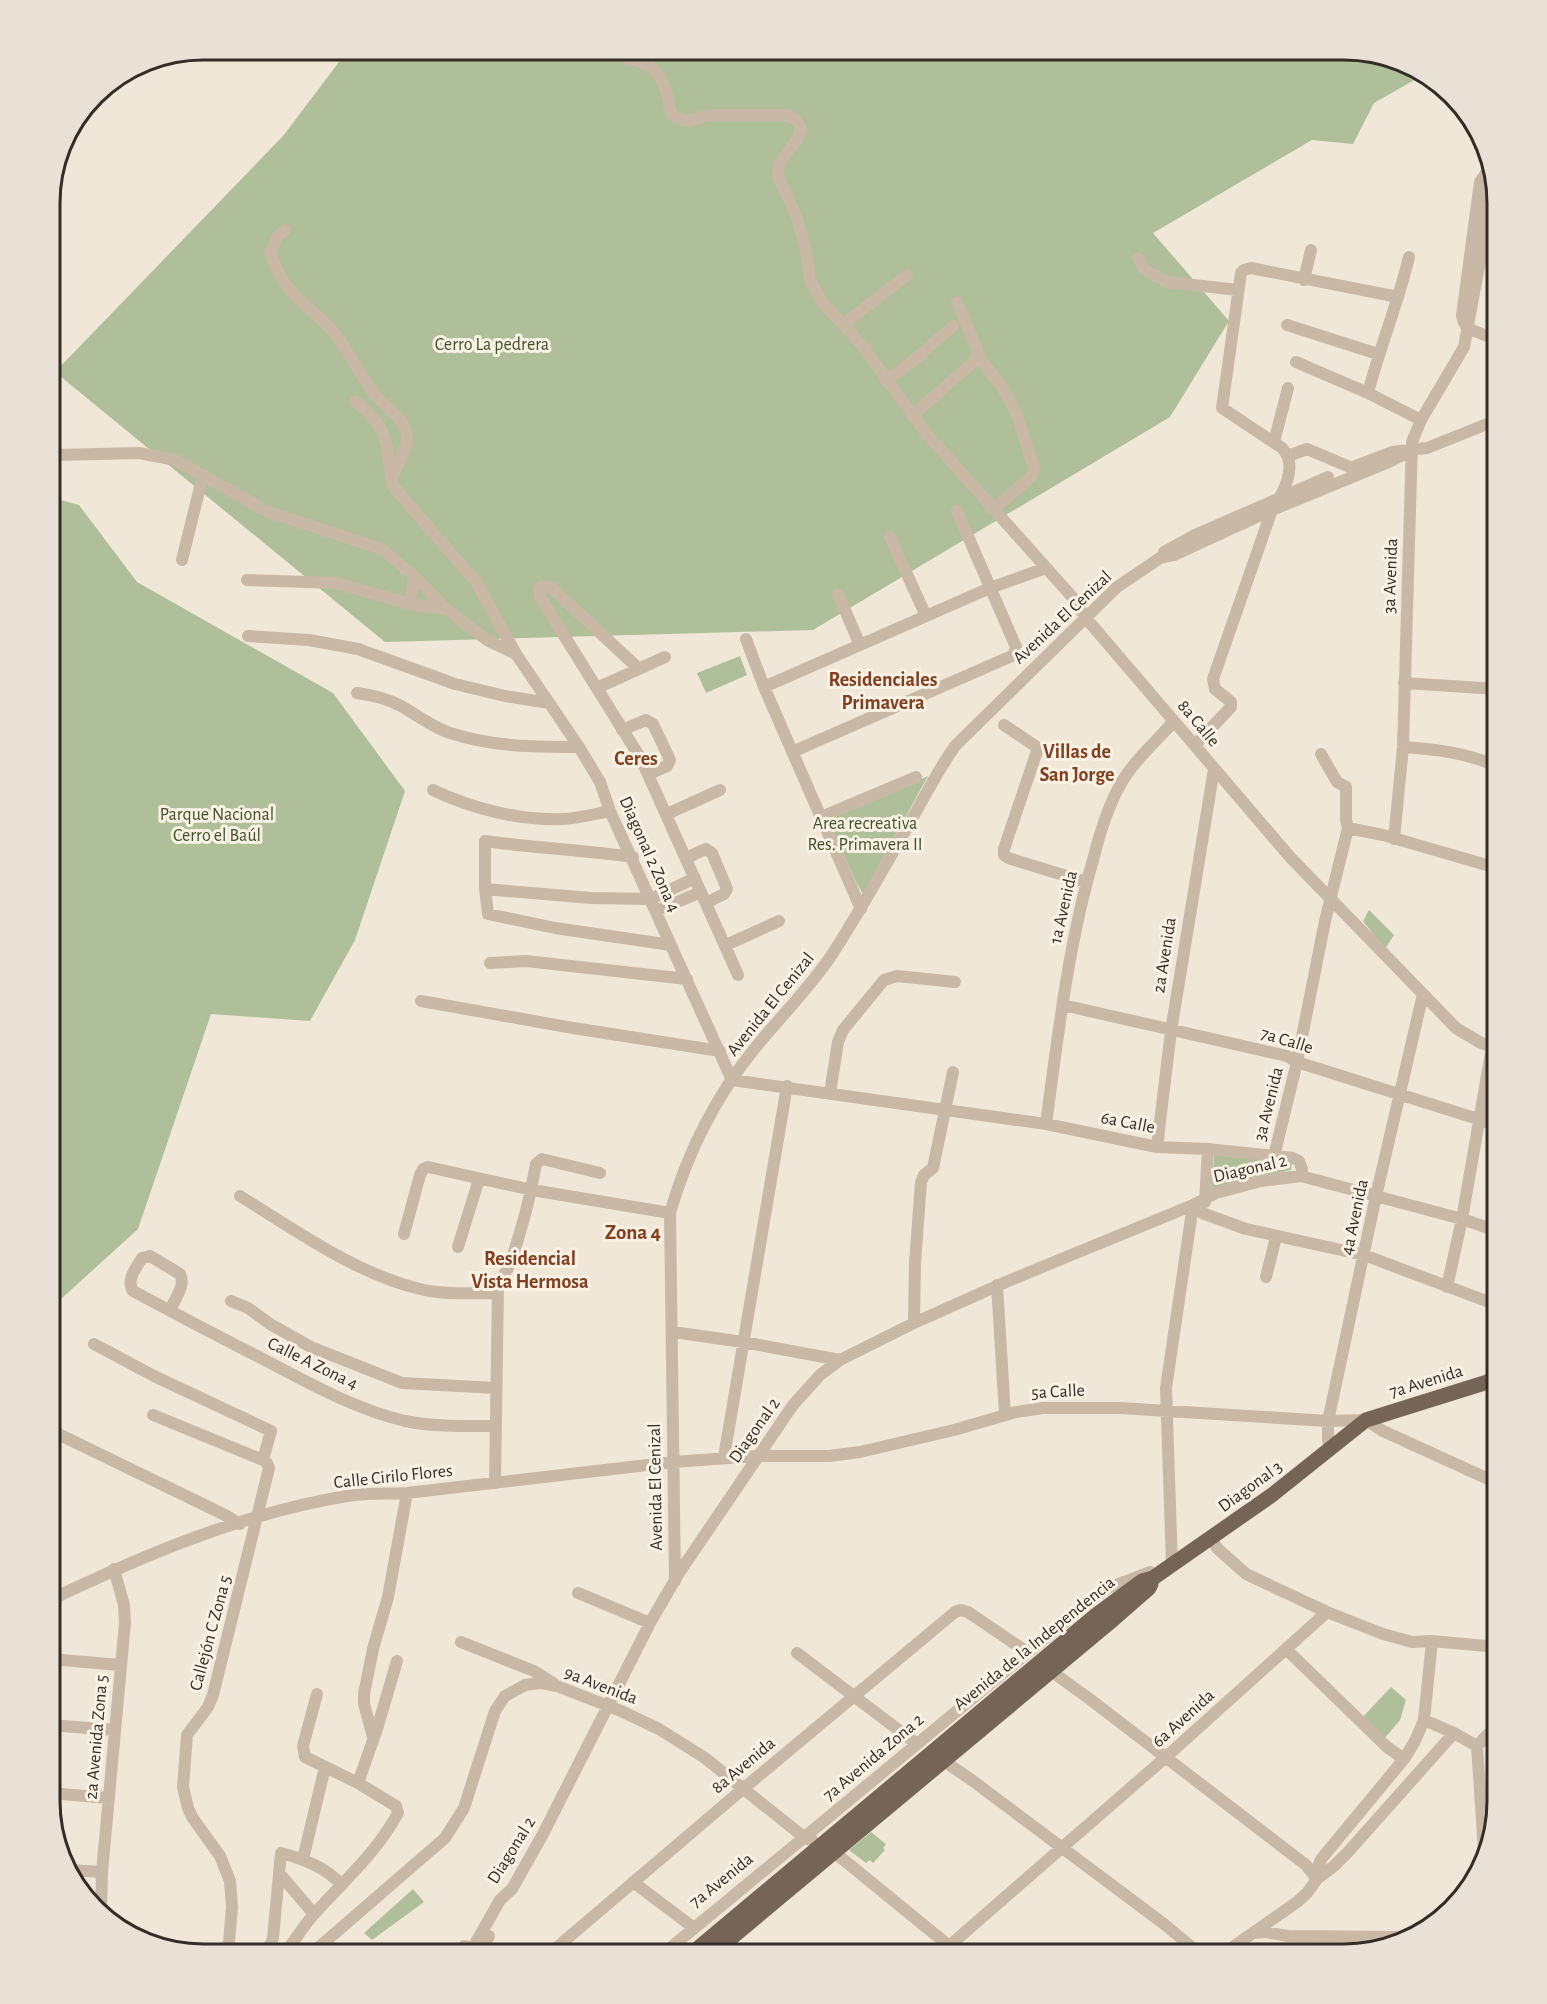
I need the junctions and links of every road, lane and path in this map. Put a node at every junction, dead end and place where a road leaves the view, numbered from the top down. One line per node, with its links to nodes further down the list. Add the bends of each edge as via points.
1 (630, 60): 13 (street, 8a Calle, via 650,66 661,79 671,114 680,119 788,115 798,122 798,138 779,164 778,176 797,218 810,280 822,302)
2 (1484, 176): 16 (street, 3a Avenida, via 1480,182 1462,315)
3 (1487, 212): 16 (street, 3a Avenida)
4 (285, 230): 29 (street, via 270,253 279,274 292,293 335,334 377,396 397,416)
5 (1311, 250): 9 (street)
6 (1409, 257): 11 (street)
7 (1138, 258): 10 (street, via 1145,270 1167,282)
8 (907, 275): 13 (street)
9 (1305, 280): 10 (street, via 1251,268 1240,276); 11 (street)
10 (1238, 290): 30 (street, via 1222,408)
11 (1398, 297): 18 (street)
12 (957, 302): 19 (street)
13 (844, 324): 21 (street, 8a Calle)
14 (1287, 325): 18 (street)
15 (953, 326): 21 (street)
16 (1467, 328): 17 (street); 26 (street, 3a Avenida, via 1459,358)
17 (1487, 336)
18 (1378, 354): 23 (street)
19 (979, 357): 25 (street); 38 (street, via 1012,405 1034,469)
20 (1296, 362): 23 (street)
21 (886, 381): 25 (street, 8a Calle)
22 (1288, 388): 30 (street)
23 (1368, 393): 26 (street)
24 (355, 401): 28 (street, via 373,416)
25 (912, 416): 38 (street, 8a Calle)
26 (1421, 420): 31 (street, 3a Avenida)
27 (1487, 424): 31 (street, Avenida El Cenizal)
28 (385, 438): 29 (street); 36 (street)
29 (407, 441): 36 (street)
30 (1274, 442): 33 (street)
31 (1412, 450): 34 (street, Avenida El Cenizal, via 1389,462); 59 (street, 3a Avenida)
32 (60, 455): 35 (street, via 153,455 176,460)
33 (1288, 456): 34 (street, via 1307,449); 37 (street)
34 (1353, 471): 37 (street, Avenida El Cenizal); 39 (street, Avenida El Cenizal)
35 (203, 475): 43 (street); 45 (street, via 266,511 382,549)
36 (392, 478): 56 (street, Diagonal 2 Zona 4, via 395,490 476,582)
37 (1282, 496): 39 (street); 42 (street, Avenida El Cenizal, via 1195,535 1168,549)
38 (993, 510): 44 (street, 8a Calle)
39 (1272, 510): 42 (street, Avenida El Cenizal); 68 (street, via 1213,679 1215,689 1231,702 1231,707)
40 (957, 511): 47 (street)
41 (890, 537): 51 (street)
42 (1160, 558): 52 (street, Avenida El Cenizal, via 1116,587)
43 (182, 560)
44 (1046, 568): 47 (street); 52 (street, 8a Calle)
45 (414, 576): 49 (street); 50 (street)
46 (247, 580): 49 (street, via 336,584)
47 (990, 588): 51 (street); 71 (street, via 1016,647 1011,657)
48 (838, 594): 55 (street)
49 (410, 604): 50 (street)
50 (446, 609): 56 (street, via 487,640)
51 (926, 616): 55 (street)
52 (1085, 617): 65 (street, 8a Calle); 93 (street, Avenida El Cenizal, via 955,746)
53 (248, 636): 64 (street, via 309,640 358,649 455,684)
54 (746, 639): 60 (street)
55 (860, 645): 60 (street)
56 (516, 654): 64 (street, Diagonal 2 Zona 4)
57 (665, 657): 58 (street)
58 (639, 669): 61 (street); 61 (street, via 552,588 542,586 540,597)
59 (1404, 683): 62 (street); 70 (street, 3a Avenida)
60 (764, 687): 71 (street)
61 (597, 688): 67 (street)
62 (1487, 688)
63 (357, 693): 69 (street, via 399,705 449,733 520,747)
64 (549, 703): 69 (street, Diagonal 2 Zona 4)
65 (1174, 721): 68 (street, 8a Calle); 88 (street, 1a Avenida, via 1119,787)
66 (1004, 725): 88 (street, via 1038,748 1004,855)
67 (622, 730): 75 (street); 75 (street, via 646,720 653,724 670,760 668,766)
68 (1195, 745): 74 (street, 8a Calle)
69 (579, 747): 79 (street, Diagonal 2 Zona 4, via 600,782)
70 (1402, 747): 73 (street, via 1460,753); 83 (street, 3a Avenida)
71 (792, 752): 81 (street)
72 (1321, 754): 82 (street, 3a Avenida, via 1337,782 1346,787)
73 (1487, 762)
74 (1214, 769): 91 (street, 8a Calle); 104 (street, 2a Avenida)
75 (649, 774): 80 (street)
76 (916, 777): 81 (street)
77 (433, 790): 79 (street, via 485,810 517,816 562,819)
78 (720, 790): 80 (street)
79 (610, 811): 84 (street, Diagonal 2 Zona 4)
80 (667, 814): 85 (street)
81 (821, 817): 93 (street)
82 (1348, 828): 83 (street); 91 (street, 3a Avenida)
83 (1394, 839): 86 (street)
84 (633, 857): 89 (street, via 485,841); 92 (street, Diagonal 2 Zona 4)
85 (686, 858): 87 (street); 90 (street, via 706,849 712,853 727,889 724,894)
86 (1487, 865)
87 (695, 878): 90 (street); 92 (street)
88 (1086, 882): 103 (street, 1a Avenida)
89 (485, 889): 92 (street); 95 (street, via 488,914)
90 (704, 897): 92 (street); 96 (street)
91 (1331, 898): 101 (street, 8a Calle); 107 (street, 3a Avenida)
92 (654, 905): 95 (street, Diagonal 2 Zona 4)
93 (861, 909): 109 (street, Avenida El Cenizal, via 818,976)
94 (779, 921): 96 (street)
95 (671, 945): 99 (street, Diagonal 2 Zona 4)
96 (726, 945): 98 (street)
97 (490, 963): 99 (street, via 525,961)
98 (738, 975)
99 (687, 979): 106 (street, Diagonal 2 Zona 4)
100 (955, 982): 112 (street, via 897,976 884,980 843,1030)
101 (1423, 994): 105 (street, 8a Calle, via 1456,1028); 113 (street, 4a Avenida)
102 (421, 1001): 106 (street)
103 (1063, 1005): 104 (street, 7a Calle); 117 (street, 1a Avenida)
104 (1171, 1031): 107 (street, 7a Calle, via 1287,1056); 118 (street, 2a Avenida)
105 (1487, 1045)
106 (720, 1051): 109 (street, Diagonal 2 Zona 4)
107 (1297, 1062): 113 (street, 7a Calle); 120 (street, 3a Avenida)
108 (953, 1072): 114 (street)
109 (732, 1080): 110 (street, 6a Calle); 129 (street, Avenida El Cenizal, via 710,1114 684,1170)
110 (787, 1086): 112 (street, 6a Calle); 145 (street)
111 (1487, 1086): 115 (street)
112 (830, 1093): 114 (street, 6a Calle)
113 (1400, 1094): 115 (street, 7a Calle); 126 (street, 4a Avenida)
114 (945, 1111): 117 (street, 6a Calle); 143 (street, via 933,1168 921,1182)
115 (1480, 1120): 116 (street, 7a Calle); 130 (street)
116 (1487, 1122)
117 (1046, 1124): 118 (street, 6a Calle)
118 (1157, 1147): 119 (street, 6a Calle)
119 (1208, 1149): 120 (street, 6a Calle); 127 (street)
120 (1274, 1156): 122 (street, 6a Calle, via 1297,1159)
121 (600, 1173): 124 (street, via 540,1159)
122 (1301, 1176): 126 (street); 127 (street, Diagonal 2, via 1261,1181)
123 (478, 1179): 124 (street); 132 (street, via 425,1168); 134 (street)
124 (532, 1190): 129 (street); 139 (street)
125 (240, 1196): 139 (street, via 333,1253 384,1277 425,1290)
126 (1376, 1196): 130 (street); 135 (street, 4a Avenida)
127 (1207, 1197): 128 (street, Diagonal 2)
128 (1198, 1209): 133 (street); 137 (street, Diagonal 2); 150 (street, via 1166,1388)
129 (670, 1213): 144 (street, Avenida El Cenizal)
130 (1462, 1219): 131 (street); 138 (street)
131 (1487, 1228)
132 (404, 1234)
133 (1276, 1237): 135 (street); 136 (street)
134 (458, 1247)
135 (1364, 1255): 138 (street); 154 (street, 4a Avenida)
136 (1266, 1277)
137 (998, 1285): 143 (street, Diagonal 2); 152 (street)
138 (1447, 1287): 141 (street)
139 (497, 1293): 149 (street)
140 (231, 1301): 149 (street, via 311,1347 402,1383)
141 (1487, 1301)
142 (170, 1310): 142 (street, Calle A Zona 4, via 133,1291 129,1285 145,1256 183,1278); 155 (street, Calle A Zona 4, via 298,1378 388,1416 423,1424)
143 (914, 1323): 147 (street, Diagonal 2)
144 (673, 1332): 145 (street); 161 (street, Avenida El Cenizal)
145 (743, 1342): 147 (street); 159 (street)
146 (94, 1344): 160 (street, Callejón C Zona 5, via 271,1431)
147 (840, 1360): 158 (street, Diagonal 2, via 806,1390)
148 (1487, 1382): 153 (main road, 7a Avenida)
149 (496, 1388): 155 (street)
150 (1166, 1410): 152 (street, 5a Calle, via 1065,1408); 154 (street, 5a Calle); 168 (street)
151 (153, 1415): 160 (street)
152 (1005, 1415): 158 (street, 5a Calle, via 860,1452)
153 (1366, 1420): 154 (street, 5a Calle); 157 (main road, Diagonal 3); 162 (street)
154 (1328, 1421): 157 (street, 4a Avenida)
155 (496, 1426): 163 (street)
156 (60, 1435): 166 (street)
157 (1330, 1448): 167 (main road, Diagonal 3)
158 (757, 1456): 159 (street, Calle Cirilo Flores); 171 (street, Diagonal 2)
159 (724, 1457): 161 (street, Calle Cirilo Flores)
160 (266, 1462): 165 (street, Callejón C Zona 5, via 269,1473)
161 (673, 1462): 163 (street, Calle Cirilo Flores); 171 (street, Avenida El Cenizal)
162 (1487, 1478)
163 (495, 1483): 164 (street, Calle Cirilo Flores)
164 (407, 1493): 165 (street, Calle Cirilo Flores, via 349,1496); 195 (street, via 388,1597 364,1694)
165 (258, 1518): 166 (street, Calle Cirilo Flores); 223 (street, Callejón C Zona 5, via 213,1695 187,1735 183,1786 188,1808 220,1856 230,1881)
166 (240, 1524): 169 (street, Calle Cirilo Flores, via 170,1545)
167 (1210, 1538): 168 (main road, Diagonal 3); 174 (street, via 1246,1574)
168 (1172, 1565): 170 (main road, Diagonal 3); 180 (street, 7a Avenida Zona 2, via 1108,1588)
169 (114, 1569): 173 (street, Calle Cirilo Flores); 184 (street, 2a Avenida Zona 5, via 125,1613)
170 (1153, 1578): 185 (main road, Avenida de la Independencia, via 1149,1588); 208 (main road, Avenida de la Independencia, via 1142,1581 1096,1615)
171 (675, 1581): 175 (street, Diagonal 2)
172 (578, 1593): 175 (street)
173 (60, 1595)
174 (1327, 1612): 176 (street, via 1398,1639); 179 (street, 6a Avenida)
175 (650, 1623): 189 (street, Diagonal 2)
176 (1432, 1641): 178 (street); 190 (street)
177 (461, 1642): 186 (street, via 534,1671)
178 (1487, 1646)
179 (1286, 1649): 198 (street, 6a Avenida); 199 (street)
180 (1027, 1652): 188 (street, 8a Avenida, via 965,1610 958,1611); 196 (street, 7a Avenida Zona 2)
181 (797, 1653): 188 (street)
182 (60, 1660): 184 (street)
183 (398, 1661): 195 (street)
184 (120, 1665): 192 (street, 2a Avenida Zona 5)
185 (1051, 1671): 198 (street); 200 (main road, Avenida de la Independencia)
186 (557, 1686): 189 (street, 9a Avenida); 226 (street, 9a Avenida, via 525,1685 505,1696 492,1720 470,1792 455,1825 434,1848)
187 (317, 1694): 201 (street, via 303,1750 305,1757)
188 (854, 1697): 196 (street); 203 (street, 8a Avenida)
189 (608, 1706): 203 (street, 9a Avenida, via 675,1738); 217 (street, Diagonal 2)
190 (1424, 1720): 193 (street); 199 (street)
191 (60, 1726): 192 (street)
192 (114, 1730): 205 (street, 2a Avenida Zona 5)
193 (1454, 1733): 197 (street); 214 (street, via 1334,1866)
194 (1487, 1736): 197 (street)
195 (373, 1737): 202 (street)
196 (917, 1744): 207 (street, 7a Avenida Zona 2)
197 (1477, 1746): 206 (street)
198 (1166, 1757): 209 (street, 6a Avenida); 214 (street, via 1306,1865)
199 (1404, 1759): 214 (street, via 1322,1858)
200 (944, 1761): 208 (main road, Avenida de la Independencia); 209 (street)
201 (325, 1767): 202 (street); 210 (street)
202 (358, 1783): 216 (street, via 396,1806 398,1813)
203 (744, 1788): 207 (street, 9a Avenida); 215 (street, 8a Avenida)
204 (60, 1794): 205 (street)
205 (108, 1798): 212 (street, 2a Avenida Zona 5)
206 (1483, 1833)
207 (805, 1838): 208 (street, 9a Avenida); 220 (street, 7a Avenida)
208 (829, 1848): 231 (main road, Avenida de la Independencia); 232 (main road, Avenida de la Independencia); 233 (street)
209 (1062, 1849): 234 (street, 6a Avenida); 235 (street)
210 (303, 1859): 213 (street, via 281,1853); 216 (street)
211 (78, 1871): 212 (street)
212 (102, 1872): 218 (street, 2a Avenida Zona 5)
213 (279, 1873): 219 (street); 224 (street)
214 (1317, 1879): 221 (street, via 1297,1902)
215 (633, 1882): 220 (street); 229 (street, 8a Avenida)
216 (342, 1885): 219 (street)
217 (512, 1889): 227 (street, Diagonal 2, via 500,1900); 228 (street)
218 (100, 1900)
219 (314, 1914): 225 (street)
220 (694, 1928): 230 (street, 7a Avenida)
221 (1254, 1933): 222 (street); 236 (street)
222 (1387, 1937)
223 (229, 1944)
224 (271, 1944)
225 (291, 1944)
226 (323, 1944)
227 (475, 1944)
228 (488, 1944)
229 (561, 1944)
230 (675, 1944)
231 (704, 1944)
232 (729, 1944)
233 (936, 1944)
234 (952, 1944)
235 (1188, 1944)
236 (1238, 1944)

